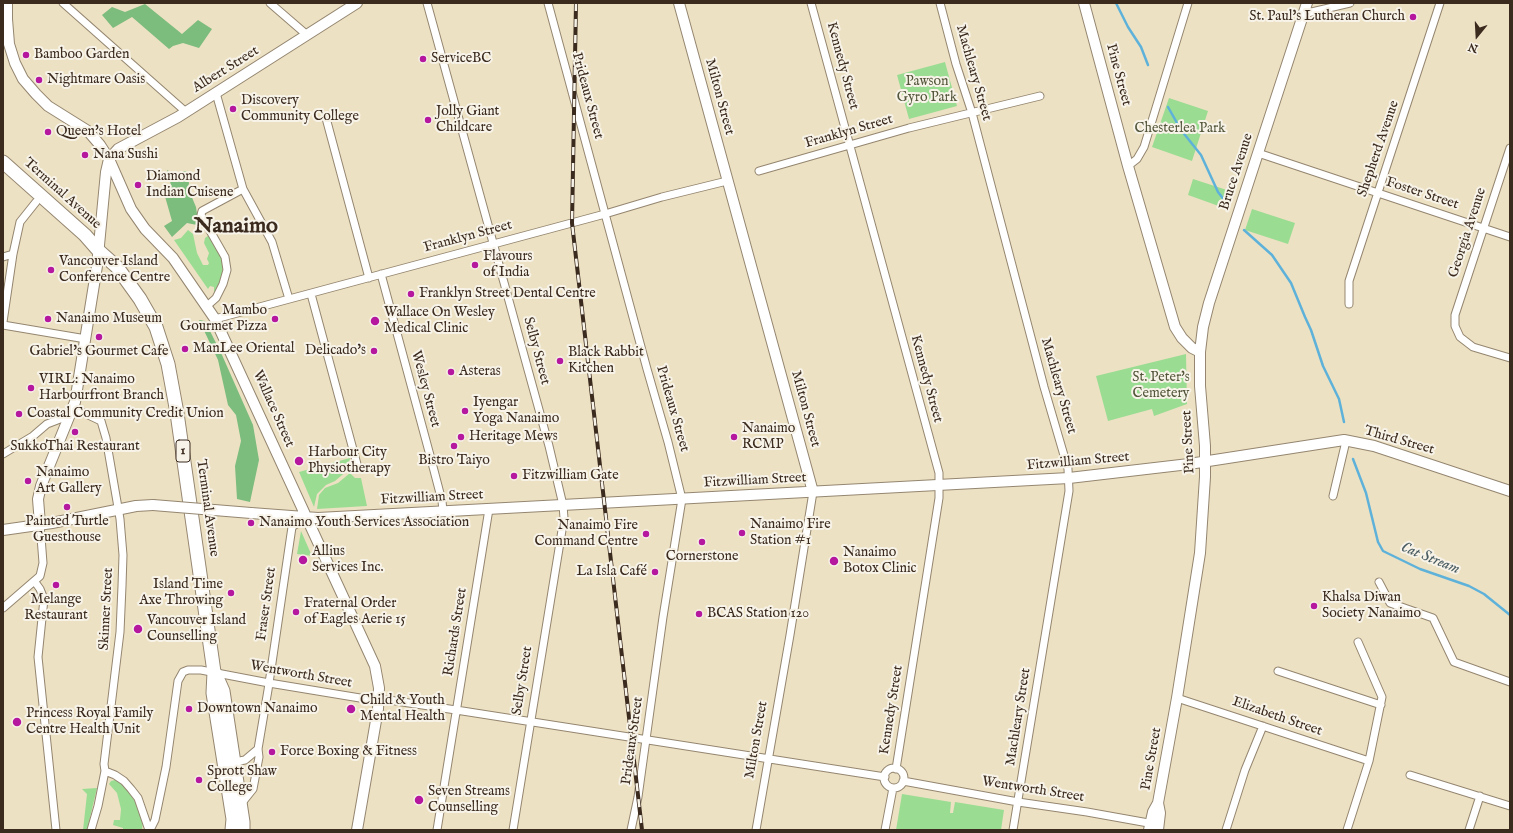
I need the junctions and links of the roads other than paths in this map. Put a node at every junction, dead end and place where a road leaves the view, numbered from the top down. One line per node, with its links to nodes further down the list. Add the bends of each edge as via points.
1 (7, 3): 16 (street, Wallace Street)
2 (63, 3): 20 (street)
3 (270, 3): 17 (street)
4 (357, 3): 17 (street, Albert Street)
5 (427, 3): 40 (street, Selby Street)
6 (548, 3): 37 (street, Prideaux Street)
7 (679, 3): 31 (street, Milton Street)
8 (811, 3): 23 (street, Kennedy Street)
9 (940, 3): 21 (street, Machleary Street)
10 (1084, 3): 28 (street, Pine Street)
11 (1188, 3): 28 (street, via 1144,147 1137,159)
12 (1307, 3): 15 (street, Bruce Avenue)
13 (1350, 3): 15 (street)
14 (1440, 3): 33 (street, Shepherd Avenue)
15 (1303, 14): 25 (street, Bruce Avenue)
16 (5, 35): 26 (street, Wallace Street, via 16,64 36,94 54,111 88,131)
17 (307, 35): 18 (street, Albert Street)
18 (216, 93): 20 (street, Albert Street); 32 (street)
19 (1040, 96): 21 (street, Franklyn Street)
20 (186, 112): 26 (street, Albert Street, via 118,148)
21 (972, 113): 23 (street, Franklyn Street); 61 (street, Machleary Street)
22 (326, 118): 45 (street)
23 (850, 145): 29 (street, Franklyn Street); 62 (street, Kennedy Street)
24 (1510, 148): 38 (street, Georgia Avenue)
25 (1258, 152): 33 (street, Foster Street); 54 (street, Bruce Avenue, via 1209,303)
26 (109, 159): 34 (street, Wallace Street); 35 (street)
27 (3, 162): 41 (highway, Terminal Avenue / 1, via 85,235)
28 (1128, 166): 54 (street, Pine Street, via 1175,327 1182,338)
29 (759, 170)
30 (3, 174): 36 (highway, Terminal Avenue / 1)
31 (727, 181): 37 (street, Franklyn Street); 64 (street, Milton Street)
32 (243, 189): 47 (street, via 272,242); 49 (street, via 202,211 201,215 225,257 227,270 216,298)
33 (1378, 193): 38 (street, Foster Street); 48 (street, Shepherd Avenue, via 1349,281)
34 (124, 194): 35 (street, via 118,190 108,191); 49 (street, Wallace Street, via 131,209 173,258)
35 (103, 197): 41 (street)
36 (36, 202): 41 (highway, Terminal Avenue / 1, via 85,244); 42 (street, via 20,222)
37 (605, 214): 40 (street, Franklyn Street); 66 (street, Prideaux Street)
38 (1484, 228): 39 (street, Foster Street); 55 (street, Georgia Avenue, via 1455,315 1455,326 1460,337 1473,347)
39 (1510, 237)
40 (493, 244): 44 (street, Franklyn Street); 67 (street, Selby Street)
41 (99, 251): 53 (street); 79 (highway, Terminal Avenue / 1, via 125,276 146,308 168,364)
42 (13, 254): 43 (street); 51 (street)
43 (3, 257)
44 (381, 274): 45 (street, Franklyn Street); 70 (street, Wesley Street)
45 (368, 278): 46 (street, Franklyn Street)
46 (311, 294): 47 (street, Franklyn Street); 60 (street)
47 (290, 299): 50 (street, Franklyn Street)
48 (1349, 304)
49 (207, 306): 50 (street, Wallace Street)
50 (215, 319): 71 (street, Wallace Street)
51 (3, 322)
52 (3, 325): 53 (street)
53 (86, 339): 56 (street)
54 (1200, 352): 59 (street, Pine Street)
55 (1510, 358)
56 (72, 411): 58 (street, via 47,424 33,436); 68 (street, Skinner Street, via 82,412 101,421 103,425); 72 (street, via 41,486 38,499)
57 (1346, 441): 59 (street, Third Street); 63 (street, Third Street, via 1374,446); 65 (street)
58 (3, 454)
59 (1205, 461): 61 (street, Fitzwilliam Street); 82 (street, Pine Street, via 1200,553)
60 (358, 468)
61 (1069, 478): 62 (street, Fitzwilliam Street); 100 (street, Machleary Street, via 1069,491)
62 (940, 485): 64 (street, Fitzwilliam Street); 93 (street, Kennedy Street)
63 (1510, 491)
64 (813, 492): 66 (street, Fitzwilliam Street); 90 (street, Milton Street)
65 (1333, 496)
66 (682, 499): 67 (street, Fitzwilliam Street); 88 (street, Prideaux Street)
67 (563, 505): 69 (street, Fitzwilliam Street); 86 (street, Selby Street, via 564,518)
68 (118, 509): 71 (street, Fitzwilliam Street, bridge, via 153,505); 72 (street, Fitzwilliam Street); 94 (street, Skinner Street, via 123,546 120,632)
69 (490, 509): 70 (street, Fitzwilliam Street); 85 (street, Richards Street)
70 (443, 511): 71 (street, Fitzwilliam Street)
71 (306, 517): 81 (street, Fraser Street, via 292,527); 83 (street, Wallace Street, via 375,666 379,680)
72 (40, 524): 73 (street, Fitzwilliam Street); 74 (street, via 43,563 40,576)
73 (3, 530)
74 (35, 582): 76 (street); 104 (street, via 44,599 38,657)
75 (1379, 582): 80 (street, via 1390,603 1433,618 1454,662)
76 (3, 608)
77 (1358, 642): 84 (street, via 1382,697)
78 (1278, 671): 84 (street)
79 (214, 672): 81 (street, Wentworth Street); 92 (highway, Terminal Avenue / 1, via 223,691); 106 (street, Wentworth Street, via 188,670 183,672 178,681 166,767 155,820); 107 (highway, Terminal Avenue / 1, via 213,693 232,813)
80 (1510, 682)
81 (269, 683): 83 (street, Wentworth Street); 89 (street, Fraser Street)
82 (1177, 698): 87 (street, Elizabeth Street); 103 (street, Pine Street, via 1158,803 1153,812)
83 (379, 700): 85 (street, Wentworth Street); 109 (street, Wallace Street)
84 (1380, 705): 91 (street)
85 (456, 710): 86 (street, Wentworth Street); 110 (street, Richards Street)
86 (530, 722): 88 (street, Wentworth Street); 111 (street, Selby Street)
87 (1262, 726): 91 (street, Elizabeth Street); 116 (street)
88 (646, 740): 90 (street, Wentworth Street); 112 (street, Prideaux Street)
89 (258, 748): 92 (street, via 245,760); 101 (street, Fraser Street, via 259,757 253,789)
90 (768, 760): 96 (street, Wentworth Street); 113 (street, Milton Street)
91 (1369, 761): 117 (street)
92 (234, 762): 101 (highway, Terminal Avenue / 1)
93 (896, 769): 96 (street, via 888,771); 97 (street, via 902,773)
94 (105, 771): 105 (street, Skinner Street); 106 (street, via 124,781 138,798)
95 (1410, 775): 99 (street)
96 (885, 777): 98 (street, via 887,785)
97 (903, 781): 98 (street); 100 (street, Wentworth Street)
98 (893, 788): 114 (street)
99 (1480, 796): 102 (street); 118 (street)
100 (1018, 802): 103 (street, Wentworth Street, via 1087,812); 115 (street, Machleary Street)
101 (240, 804): 108 (highway, Terminal Avenue / 1)
102 (1510, 806)
103 (1154, 827)
104 (56, 830)
105 (91, 830)
106 (150, 830)
107 (232, 830)
108 (243, 830)
109 (357, 830)
110 (437, 830)
111 (513, 830)
112 (631, 830)
113 (756, 830)
114 (885, 830)
115 (1013, 830)
116 (1226, 830)
117 (1347, 830)
118 (1469, 830)

